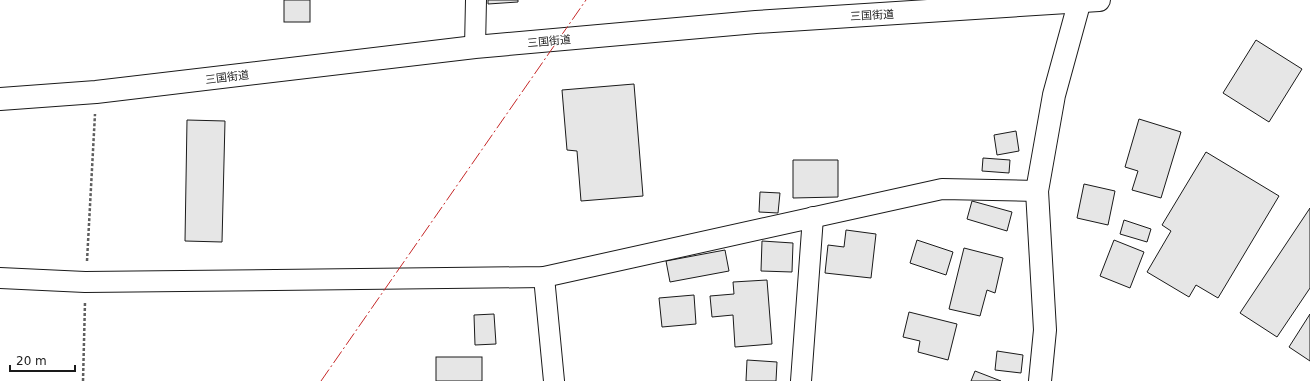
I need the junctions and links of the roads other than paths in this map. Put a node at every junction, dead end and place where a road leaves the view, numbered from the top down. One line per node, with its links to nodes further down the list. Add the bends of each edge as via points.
1 (476, 0): 3 (street)
2 (1086, 1): 3 (main road, 三国街道, via 756,22); 5 (main road, via 1054,95)
3 (475, 48): 4 (main road, 三国街道, via 96,92)
4 (0, 99)
5 (1037, 191): 6 (street, via 942,189); 11 (main road, via 1045,330)
6 (813, 217): 7 (street); 10 (street)
7 (544, 277): 8 (street, via 85,282); 9 (street)
8 (0, 278)
9 (554, 381)
10 (800, 381)
11 (1040, 381)

